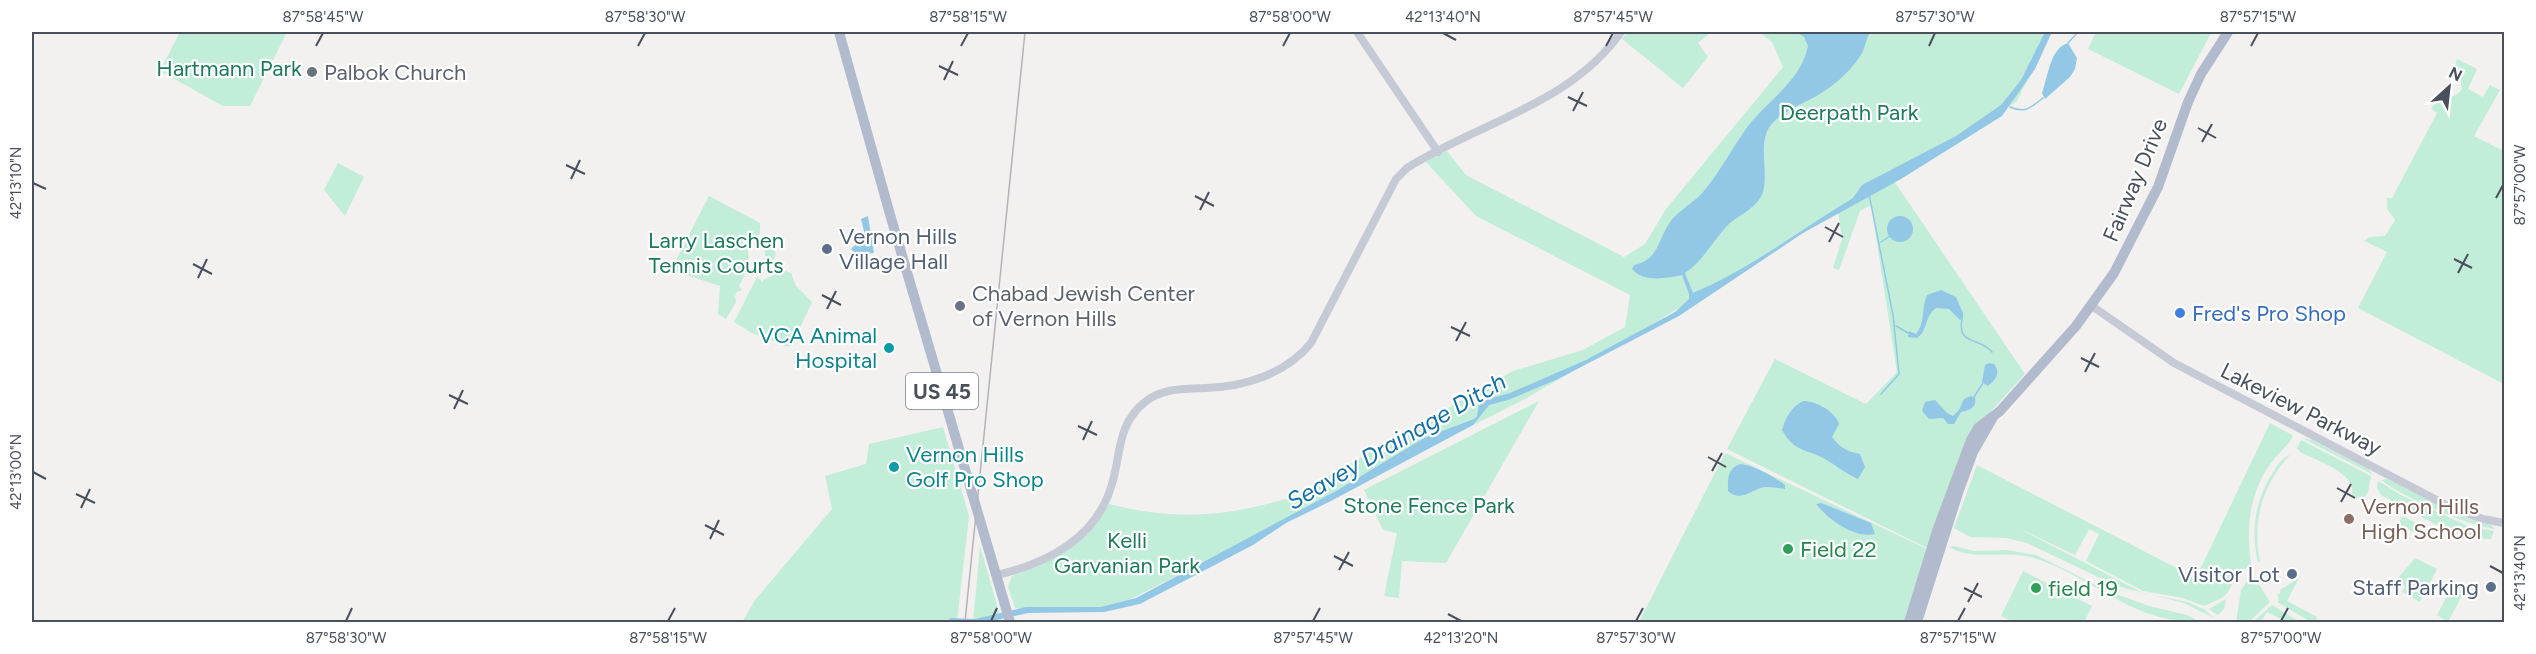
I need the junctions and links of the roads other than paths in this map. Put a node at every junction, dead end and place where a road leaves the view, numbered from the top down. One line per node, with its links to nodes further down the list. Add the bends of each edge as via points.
1 (839, 32): 9 (main road, US 45)
2 (1357, 32): 5 (street)
3 (1621, 32): 5 (street, via 1596,63 1566,85)
4 (2228, 32): 6 (main road, Fairway Drive, via 2188,102 2145,216)
5 (1438, 152): 9 (street, via 1407,168 1396,179 1311,343 1290,363 1248,382 1169,390 1145,402 1124,429 1107,499 1088,529 1050,557)
6 (2092, 306): 7 (main road, Fairway Drive); 8 (street, Lakeview Parkway, via 2191,372 2454,508)
7 (1993, 416): 11 (main road, Fairway Drive, via 1978,428 1966,450); 12 (main road, Fairway Drive, via 1973,452)
8 (2505, 523)
9 (997, 575): 10 (main road, US 45)
10 (1010, 622)
11 (1909, 622)
12 (1917, 622)

